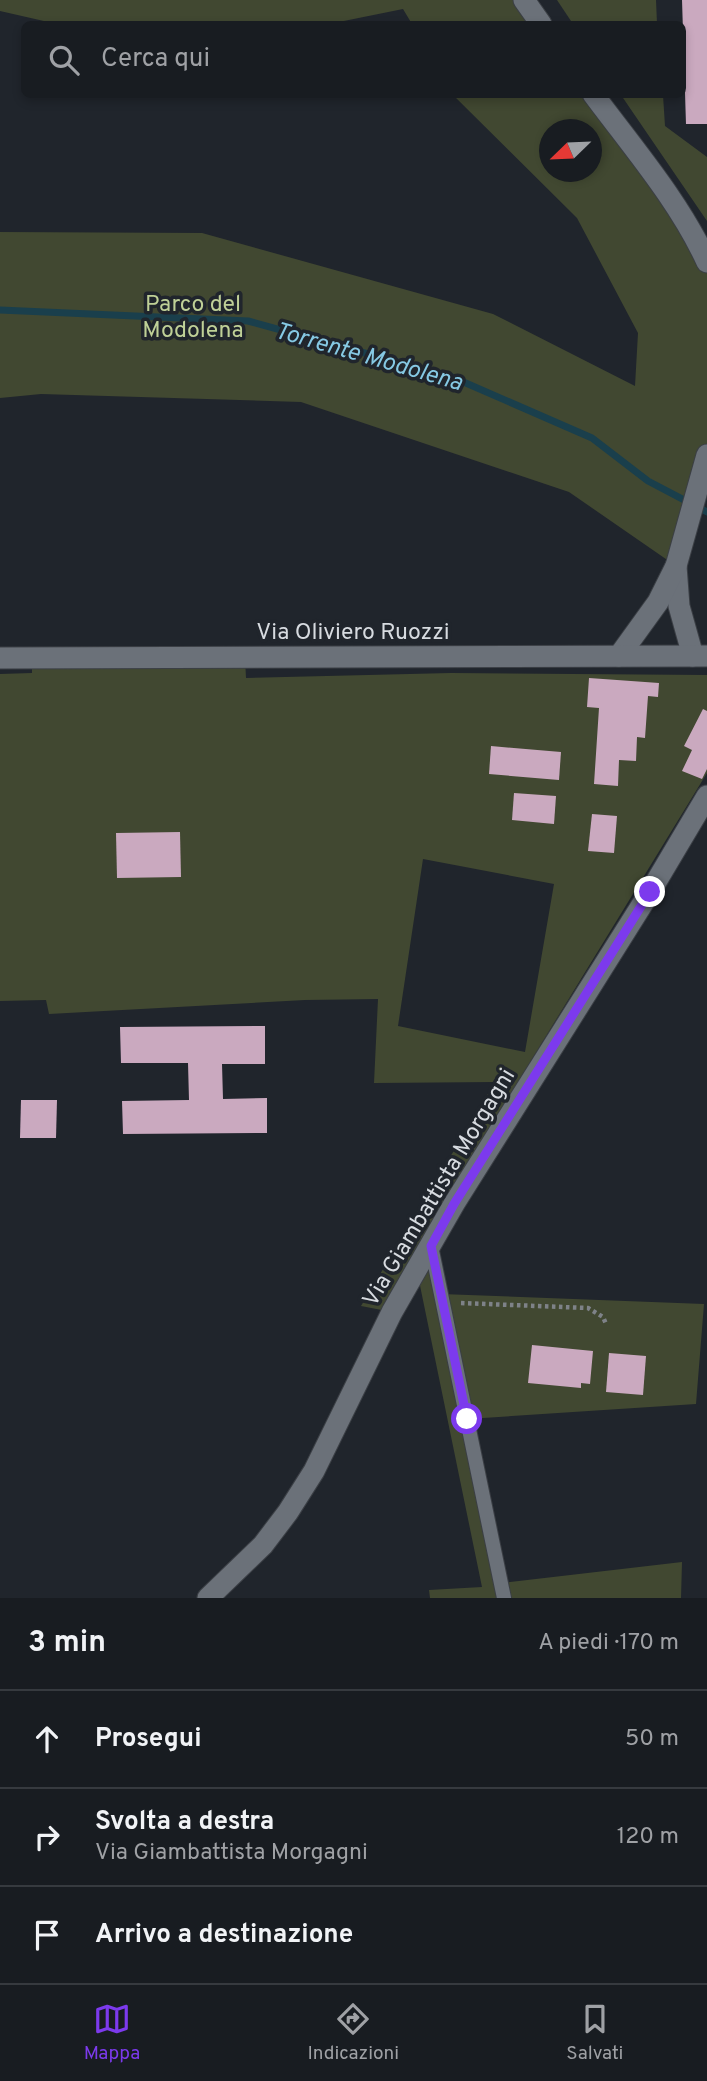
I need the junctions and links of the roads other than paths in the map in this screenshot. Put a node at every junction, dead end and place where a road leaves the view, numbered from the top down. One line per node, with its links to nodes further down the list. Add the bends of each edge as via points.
1 (524, 0): 2 (street)
2 (539, 21)
3 (596, 98): 4 (street, via 674,204)
4 (707, 262)
5 (707, 455): 6 (street)
6 (676, 566): 7 (street); 8 (street, via 679,606)
7 (619, 656): 8 (street, Via Oliviero Ruozzi); 9 (street, Via Oliviero Ruozzi)
8 (700, 656)
9 (0, 658)
10 (707, 796): 11 (street, Via Giambattista Morgagni)
11 (431, 1246): 12 (street, Via Giambattista Morgagni, via 314,1471 263,1545); 13 (lane)
12 (208, 1598)
13 (504, 1598)

